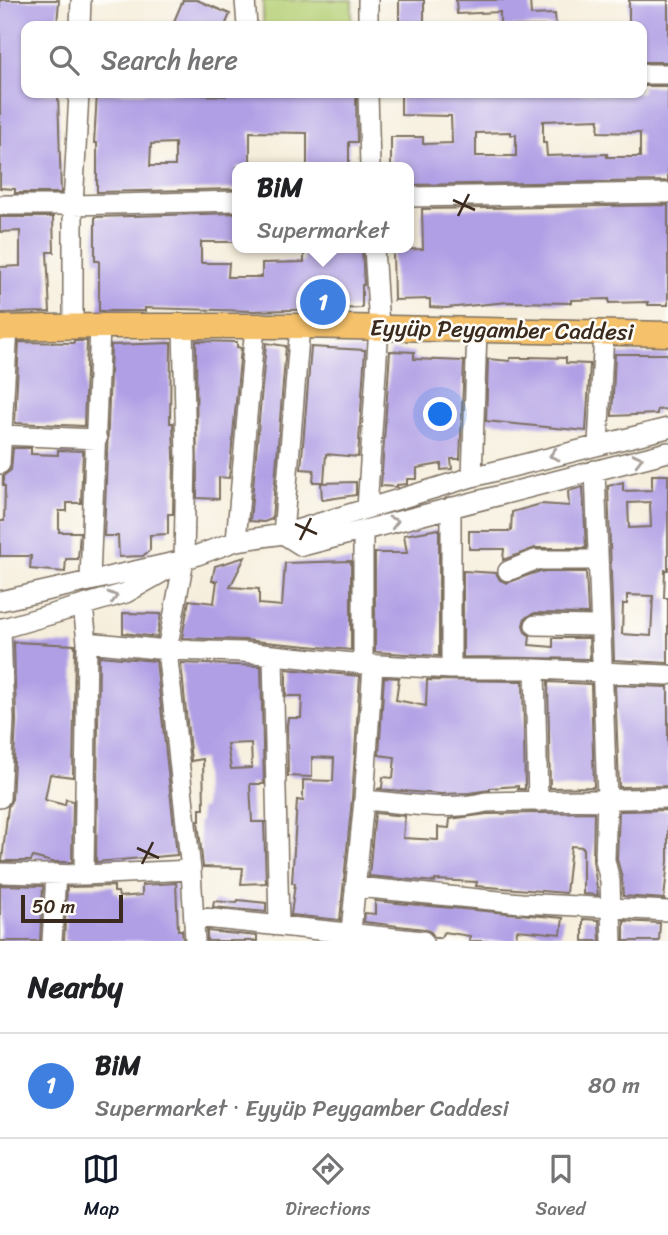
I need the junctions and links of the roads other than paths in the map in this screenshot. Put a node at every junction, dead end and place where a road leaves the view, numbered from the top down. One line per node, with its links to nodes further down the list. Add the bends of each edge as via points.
1 (80, 0): 4 (street)
2 (245, 0): 5 (street)
3 (368, 0): 6 (street)
4 (80, 21)
5 (247, 21)
6 (368, 21)
7 (647, 74): 8 (street)
8 (668, 74)
9 (79, 98): 16 (street)
10 (368, 98): 11 (street)
11 (370, 162)
12 (668, 193): 13 (street)
13 (414, 197)
14 (232, 201): 16 (street)
15 (0, 205): 16 (street)
16 (73, 205): 18 (street)
17 (374, 253): 23 (street)
18 (73, 326): 19 (main road, Eyyüp Peygamber Caddesi); 24 (main road, Eyyüp Peygamber Caddesi)
19 (100, 326): 22 (main road, Eyyüp Peygamber Caddesi); 30 (street)
20 (255, 326): 21 (main road, Eyyüp Peygamber Caddesi); 22 (main road, Eyyüp Peygamber Caddesi); 40 (street)
21 (300, 326): 23 (main road, Eyyüp Peygamber Caddesi); 39 (street)
22 (183, 327): 41 (street)
23 (379, 327): 25 (main road, Eyyüp Peygamber Caddesi); 37 (street)
24 (4, 328): 29 (street)
25 (477, 331): 26 (main road, Eyyüp Peygamber Caddesi); 35 (street)
26 (604, 333): 27 (main road, Eyyüp Peygamber Caddesi); 31 (street)
27 (668, 334)
28 (668, 428): 31 (street)
29 (2, 435): 30 (street); 33 (street)
30 (97, 439): 44 (street)
31 (598, 444): 35 (street, one-way to 35)
32 (668, 452): 34 (street, one-way to 32)
33 (0, 464)
34 (595, 470): 36 (street); 42 (street)
35 (472, 477): 37 (street)
36 (452, 507): 38 (street, one-way to 36); 54 (street)
37 (367, 508): 39 (street)
38 (363, 531): 39 (street, via 302,546); 53 (street)
39 (283, 534): 40 (street)
40 (236, 541): 41 (street)
41 (184, 560): 44 (street); 46 (street, one-way to 41, via 127,593); 51 (street)
42 (598, 560): 43 (street, via 535,560); 48 (street)
43 (508, 571)
44 (90, 579): 45 (street)
45 (0, 601)
46 (83, 606): 49 (street); 50 (street)
47 (535, 625): 48 (street)
48 (599, 626): 56 (street)
49 (1, 628): 58 (street)
50 (87, 642): 51 (street); 68 (street)
51 (167, 650): 52 (street); 65 (street)
52 (273, 655): 53 (street); 73 (street)
53 (368, 664): 54 (street); 63 (street)
54 (451, 669): 55 (street)
55 (535, 669): 56 (street); 64 (street)
56 (601, 672): 57 (street); 61 (street)
57 (668, 674)
58 (2, 720): 59 (street)
59 (1, 773): 60 (street)
60 (0, 798)
61 (607, 798): 62 (street); 64 (street); 70 (street, via 605,860)
62 (668, 798)
63 (364, 800): 64 (street, via 447,807); 69 (street)
64 (538, 802)
65 (191, 870): 68 (street); 72 (street)
66 (0, 873): 67 (street)
67 (55, 874): 68 (street); 75 (street)
68 (84, 876)
69 (357, 887): 70 (street); 74 (street)
70 (612, 908): 71 (street); 78 (street)
71 (668, 911)
72 (195, 917): 73 (street); 76 (street)
73 (279, 925): 74 (street)
74 (351, 937): 77 (street)
75 (52, 941)
76 (195, 941)
77 (423, 941)
78 (612, 941)

